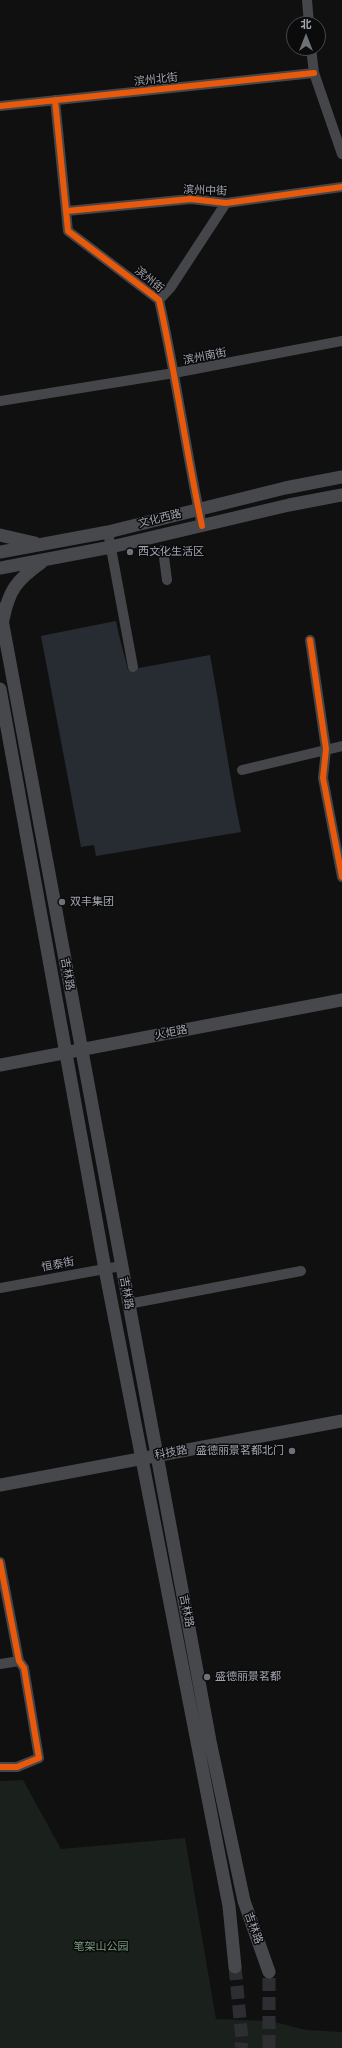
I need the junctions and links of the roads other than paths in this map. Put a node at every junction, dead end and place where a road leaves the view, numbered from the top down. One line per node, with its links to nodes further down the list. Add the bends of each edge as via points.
1 (307, 0): 2 (street)
2 (308, 16)
3 (312, 56): 4 (street)
4 (314, 74): 5 (street, 滨州北街); 7 (street)
5 (55, 100): 6 (street, 滨州北街); 10 (street, 滨州街)
6 (0, 106)
7 (342, 154)
8 (342, 187): 9 (street, 滨州中街)
9 (226, 203): 10 (street, 滨州中街, via 191,199); 11 (street, via 171,287)
10 (67, 211): 11 (street, 滨州街, via 68,231)
11 (159, 300): 13 (street, 滨州街)
12 (342, 341): 13 (street, 滨州南街)
13 (174, 373): 14 (street, 滨州南街); 17 (street, 滨州街)
14 (0, 401)
15 (342, 477): 17 (main road, 文化西路)
16 (342, 495): 18 (main road, 文化西路)
17 (199, 509): 18 (street, 滨州街); 19 (main road, 文化西路)
18 (202, 526): 22 (main road, 文化西路)
19 (108, 532): 21 (main road, 文化西路); 22 (street)
20 (0, 535): 21 (main road)
21 (40, 545): 24 (main road, 文化西路)
22 (111, 547): 25 (main road, 文化西路); 31 (street)
23 (163, 550): 27 (street)
24 (0, 552)
25 (45, 560): 26 (main road, 文化西路); 29 (main road, via 14,588 7,600)
26 (0, 568)
27 (167, 580)
28 (0, 609): 29 (main road, 吉林路)
29 (3, 624): 33 (main road, 吉林路)
30 (310, 640): 36 (street)
31 (133, 667)
32 (0, 689): 34 (main road, 吉林路)
33 (21, 730): 34 (street); 40 (main road, 吉林路)
34 (4, 733): 41 (main road, 吉林路)
35 (342, 746): 36 (street)
36 (326, 749): 37 (street); 38 (street, via 323,778)
37 (242, 770)
38 (342, 877)
39 (342, 1000): 40 (main road, 火炬路)
40 (81, 1050): 41 (main road, 火炬路); 43 (main road, 吉林路)
41 (67, 1053): 42 (main road, 火炬路); 44 (main road, 吉林路)
42 (0, 1065)
43 (121, 1266): 44 (street, 恒泰街); 47 (main road, 吉林路)
44 (105, 1269): 46 (street, 恒泰街); 50 (main road, 吉林路)
45 (301, 1271): 47 (street)
46 (0, 1288)
47 (128, 1304): 49 (main road, 吉林路)
48 (342, 1421): 49 (main road, 科技路)
49 (156, 1455): 50 (main road, 科技路); 57 (main road, 吉林路, via 210,1741 244,1902)
50 (142, 1458): 51 (main road, 科技路); 56 (main road, 吉林路, via 229,1906)
51 (0, 1485)
52 (0, 1562): 53 (street)
53 (19, 1661): 54 (street); 55 (street, via 24,1668 39,1758 17,1767)
54 (0, 1664)
55 (0, 1767)
56 (235, 1967)
57 (269, 1972)

